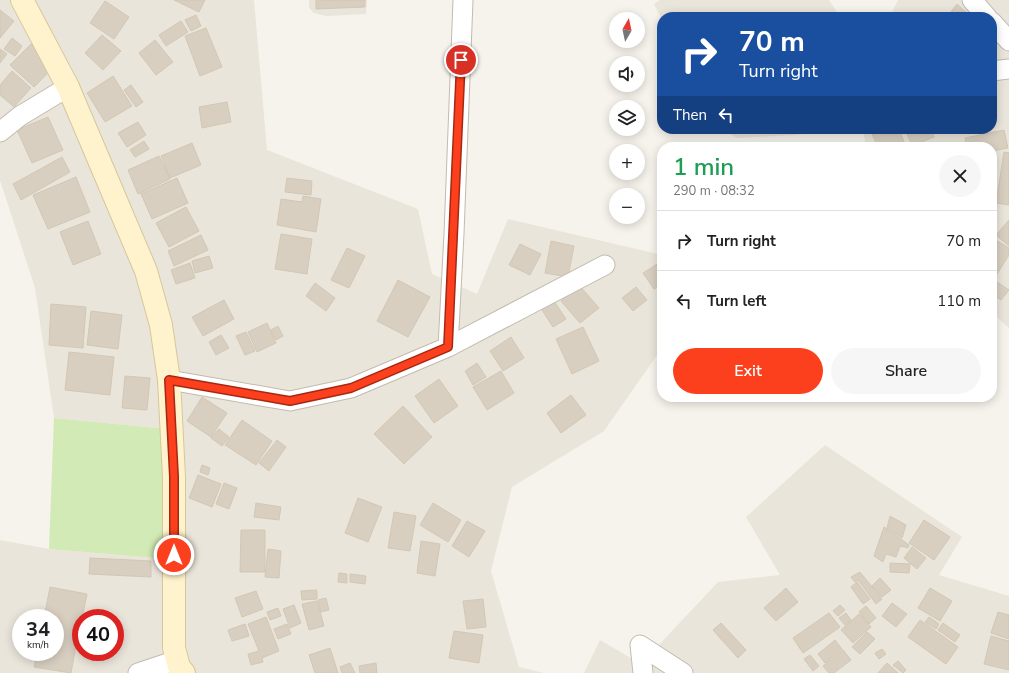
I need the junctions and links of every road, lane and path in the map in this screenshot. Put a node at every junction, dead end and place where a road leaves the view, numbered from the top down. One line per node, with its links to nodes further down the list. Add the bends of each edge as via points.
1 (22, 0): 9 (street)
2 (463, 0): 12 (street)
3 (972, 0): 4 (street)
4 (983, 12)
5 (997, 28): 6 (street)
6 (1009, 41)
7 (1009, 69): 8 (street)
8 (997, 70)
9 (68, 87): 10 (street, via 20,116); 13 (street, via 146,271 161,325)
10 (0, 132)
11 (605, 265): 12 (street)
12 (448, 347): 13 (street, via 351,388 290,401)
13 (169, 380): 14 (street, via 174,477 174,648)
14 (180, 667): 15 (street)
15 (138, 673)
16 (643, 673): 17 (street, via 640,645)
17 (683, 673)

